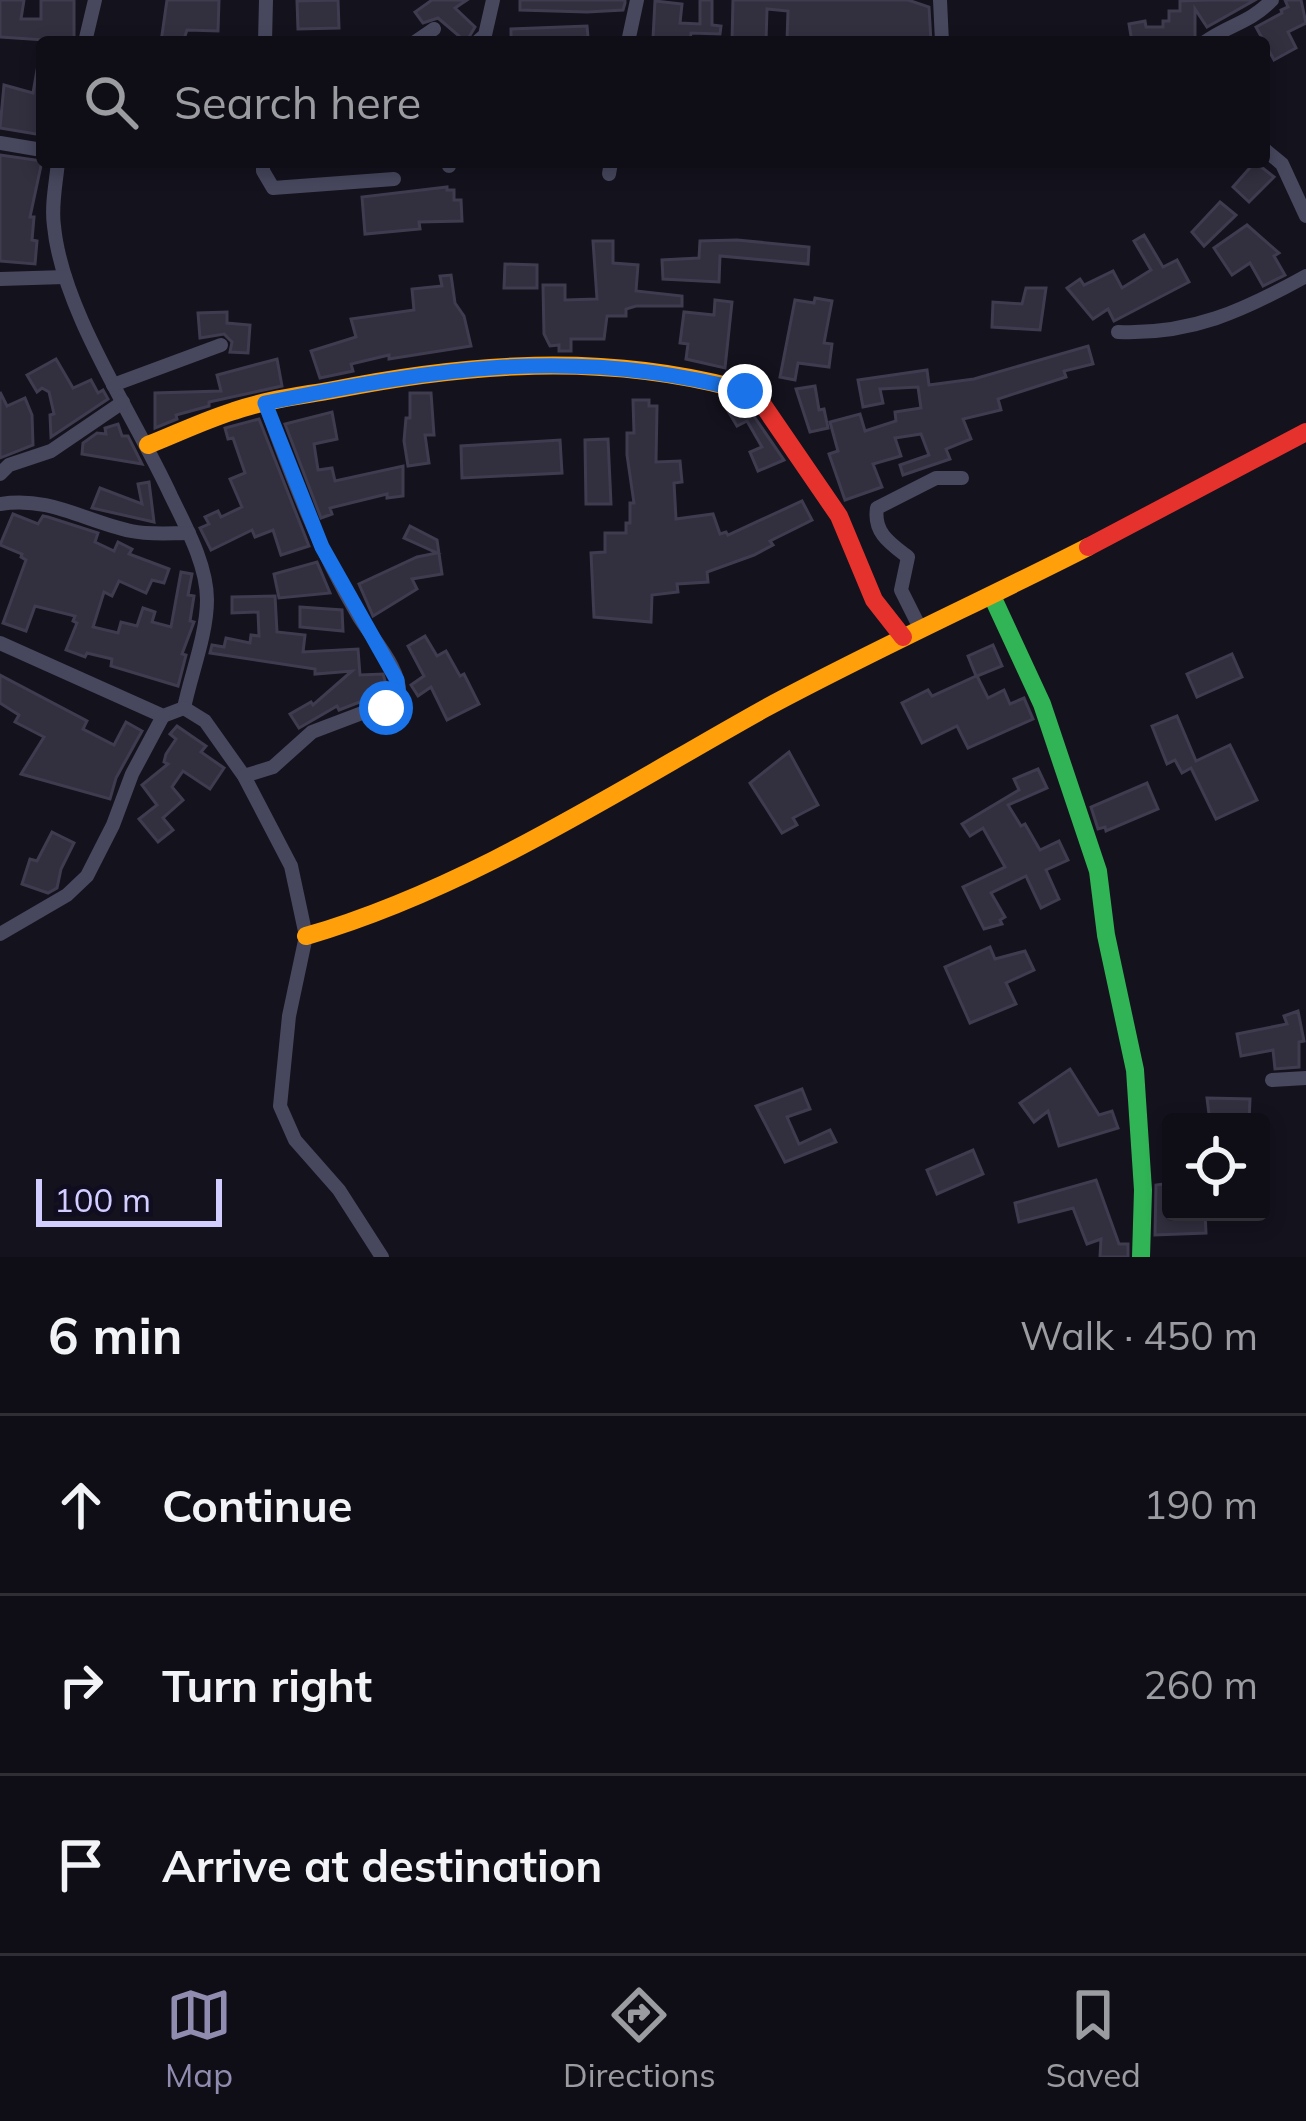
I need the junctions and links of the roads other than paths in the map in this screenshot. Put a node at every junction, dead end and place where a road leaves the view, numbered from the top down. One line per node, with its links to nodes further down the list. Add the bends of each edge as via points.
1 (95, 0): 8 (street)
2 (266, 0): 9 (street)
3 (493, 0): 11 (street)
4 (637, 0): 12 (street)
5 (940, 0): 13 (street)
6 (1272, 0): 14 (street, via 1243,25)
7 (434, 29): 10 (street)
8 (86, 36)
9 (266, 36)
10 (424, 36)
11 (484, 36)
12 (629, 36)
13 (942, 36)
14 (1213, 36)
15 (0, 142): 16 (street)
16 (36, 149)
17 (1270, 153): 21 (street)
18 (58, 168): 23 (street, via 53,225)
19 (263, 168): 20 (street, via 273,188)
20 (394, 179)
21 (1306, 216)
22 (1306, 276): 25 (street, via 1196,327)
23 (65, 277): 24 (street); 27 (street)
24 (0, 279)
25 (1118, 332)
26 (221, 345): 27 (street)
27 (113, 385): 28 (street)
28 (123, 403): 31 (street); 32 (street)
29 (265, 403): 31 (street); 37 (street, via 512,364 614,367 745,391 838,516 874,600); 41 (street, via 322,547 401,693 386,708 312,732 273,767)
30 (1306, 432): 36 (street)
31 (148, 446): 35 (street)
32 (0, 474)
33 (962, 478): 37 (street, via 936,478 875,515 882,538 908,557 902,590)
34 (0, 504): 35 (street, via 53,503 133,532)
35 (189, 533): 39 (street, via 207,603)
36 (992, 596): 37 (street); 47 (street, via 1042,704 1099,871 1136,1082)
37 (912, 633): 43 (street, via 526,841 374,916)
38 (0, 643): 40 (street)
39 (184, 708): 40 (street); 41 (street, via 205,721)
40 (163, 716): 42 (street, via 87,876)
41 (244, 776): 43 (street, via 291,866)
42 (0, 934)
43 (306, 936): 46 (street, via 280,1106 295,1140)
44 (1306, 1078): 45 (street)
45 (1272, 1080)
46 (382, 1257)
47 (1141, 1257)

